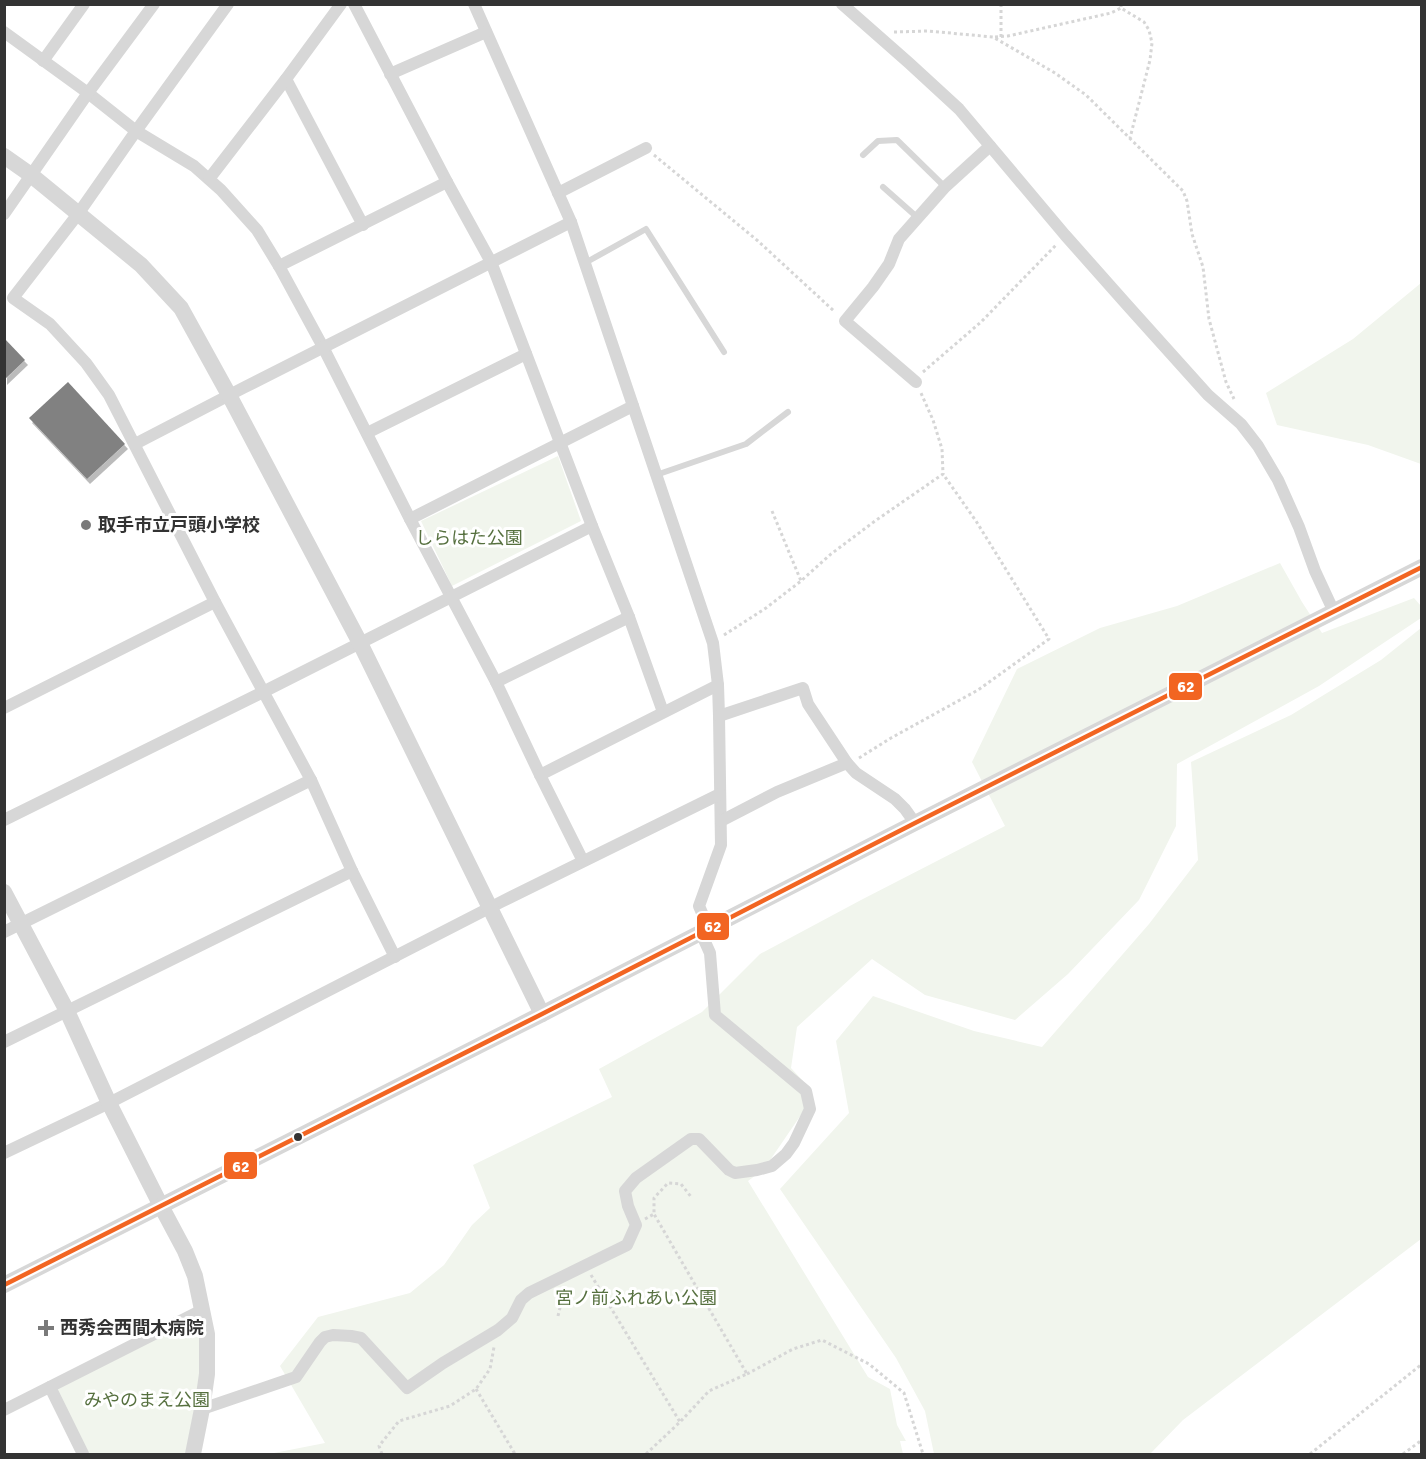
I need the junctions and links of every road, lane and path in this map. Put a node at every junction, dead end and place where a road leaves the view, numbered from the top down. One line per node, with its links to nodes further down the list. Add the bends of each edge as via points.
1 (84, 4): 15 (street)
2 (154, 4): 18 (street)
3 (228, 4): 19 (street)
4 (341, 4): 17 (street)
5 (354, 4): 16 (street)
6 (474, 4): 11 (street)
7 (842, 4): 12 (street)
8 (1001, 4): 13 (path)
9 (1121, 6): 13 (path, via 1111,13); 20 (path, via 1144,22 1152,43)
10 (4, 32): 15 (street)
11 (486, 32): 16 (street); 30 (street)
12 (877, 36): 14 (path, via 928,31); 21 (street, via 959,109)
13 (1001, 37): 14 (path)
14 (993, 38): 20 (path, via 1086,95)
15 (43, 61): 18 (street)
16 (390, 74): 27 (street)
17 (286, 79): 26 (street); 35 (street)
18 (88, 93): 19 (street); 25 (street)
19 (136, 131): 26 (street); 32 (street)
20 (1130, 138): 48 (path, via 1183,191 1187,201 1203,267 1209,319)
21 (990, 146): 29 (street); 36 (street)
22 (646, 148): 30 (street); 40 (path, via 758,241)
23 (863, 155): 29 (lane, via 878,141 897,140)
24 (4, 156): 25 (street)
25 (31, 175): 31 (street); 32 (street)
26 (209, 179): 39 (street, via 256,230)
27 (447, 182): 35 (street); 37 (street)
28 (883, 187): 33 (lane)
29 (945, 187): 33 (street)
30 (558, 193): 34 (street)
31 (4, 214)
32 (78, 214): 45 (street, via 141,265 181,308); 51 (street, via 13,298 50,324 86,363 109,395)
33 (918, 218): 40 (street, via 899,239 889,264)
34 (571, 222): 37 (street); 38 (street)
35 (363, 225): 39 (street)
36 (1065, 235): 44 (path); 48 (street, via 1208,395)
37 (491, 262): 41 (street); 43 (street)
38 (585, 263): 42 (lane, via 646,229); 46 (street)
39 (279, 266): 41 (street)
40 (845, 321): 44 (street)
41 (323, 347): 45 (street); 49 (street)
42 (724, 352)
43 (526, 354): 49 (street); 50 (street)
44 (916, 382): 52 (path, via 942,449)
45 (229, 395): 51 (street); 63 (street)
46 (633, 406): 50 (street); 53 (street)
47 (788, 412): 53 (lane, via 746,444)
48 (1241, 424): 61 (street, via 1278,480)
49 (367, 433): 55 (street)
50 (560, 442): 55 (street); 56 (street)
51 (135, 444): 60 (street)
52 (943, 474): 58 (path, via 831,554); 71 (path, via 1049,639 978,690)
53 (656, 475): 64 (street)
54 (772, 511): 58 (path)
55 (410, 519): 59 (street)
56 (592, 526): 59 (street); 62 (street)
57 (1422, 567): 61 (street)
58 (801, 581): 64 (path)
59 (450, 597): 63 (street); 65 (street)
60 (216, 602): 67 (street); 68 (street)
61 (1334, 612): 77 (street)
62 (629, 617): 65 (street); 69 (street)
63 (360, 643): 67 (street); 81 (street)
64 (713, 643): 66 (street)
65 (496, 682): 72 (street)
66 (718, 685): 69 (street); 70 (street)
67 (263, 692): 73 (street); 75 (street)
68 (4, 708)
69 (663, 712): 72 (street)
70 (719, 716): 71 (street, via 803,688 808,704); 74 (street)
71 (848, 763): 76 (street, via 777,792); 77 (street, via 856,773 895,799)
72 (540, 776): 78 (street)
73 (311, 780): 79 (street); 82 (street)
74 (720, 794): 76 (street); 78 (street)
75 (4, 820)
76 (721, 821): 83 (street, via 721,845 699,906)
77 (915, 823): 83 (street)
78 (584, 861): 81 (street)
79 (352, 871): 85 (street); 86 (street)
80 (4, 892): 82 (street)
81 (489, 909): 85 (street); 87 (street)
82 (21, 924): 84 (street); 86 (street)
83 (705, 931): 87 (street); 94 (street, via 715,1015 806,1091 810,1109 786,1154 772,1166 757,1170 735,1173 699,1139 692,1140 636,1178 625,1191)
84 (4, 932)
85 (395, 957): 89 (street)
86 (67, 1011): 88 (street); 89 (street)
87 (542, 1014): 92 (street)
88 (4, 1042)
89 (109, 1103): 90 (street); 92 (street)
90 (4, 1153)
91 (692, 1198): 93 (path, via 681,1184 668,1183 654,1198)
92 (160, 1206): 96 (street); 98 (street, via 185,1251)
93 (654, 1214): 94 (path); 102 (path)
94 (636, 1225): 95 (street, via 627,1245)
95 (586, 1266): 100 (street, via 529,1293 512,1318); 107 (path)
96 (4, 1285)
97 (569, 1288): 99 (path, via 563,1295)
98 (202, 1310): 103 (street); 105 (street, via 207,1334 207,1374)
99 (558, 1316)
100 (498, 1330): 104 (path, via 490,1369); 105 (street, via 407,1388 361,1338 325,1337 296,1377)
101 (1422, 1364): 115 (path)
102 (747, 1374): 107 (path, via 709,1391); 114 (path, via 793,1349 822,1340 869,1364 904,1393)
103 (50, 1388): 106 (street); 109 (street)
104 (476, 1389): 111 (path, via 450,1406 399,1421 380,1446); 112 (path)
105 (202, 1409): 110 (street)
106 (4, 1410)
107 (680, 1422): 113 (path)
108 (1422, 1440): 116 (path)
109 (83, 1455)
110 (193, 1455)
111 (382, 1455)
112 (515, 1455)
113 (646, 1455)
114 (923, 1455)
115 (1311, 1455)
116 (1403, 1455)

